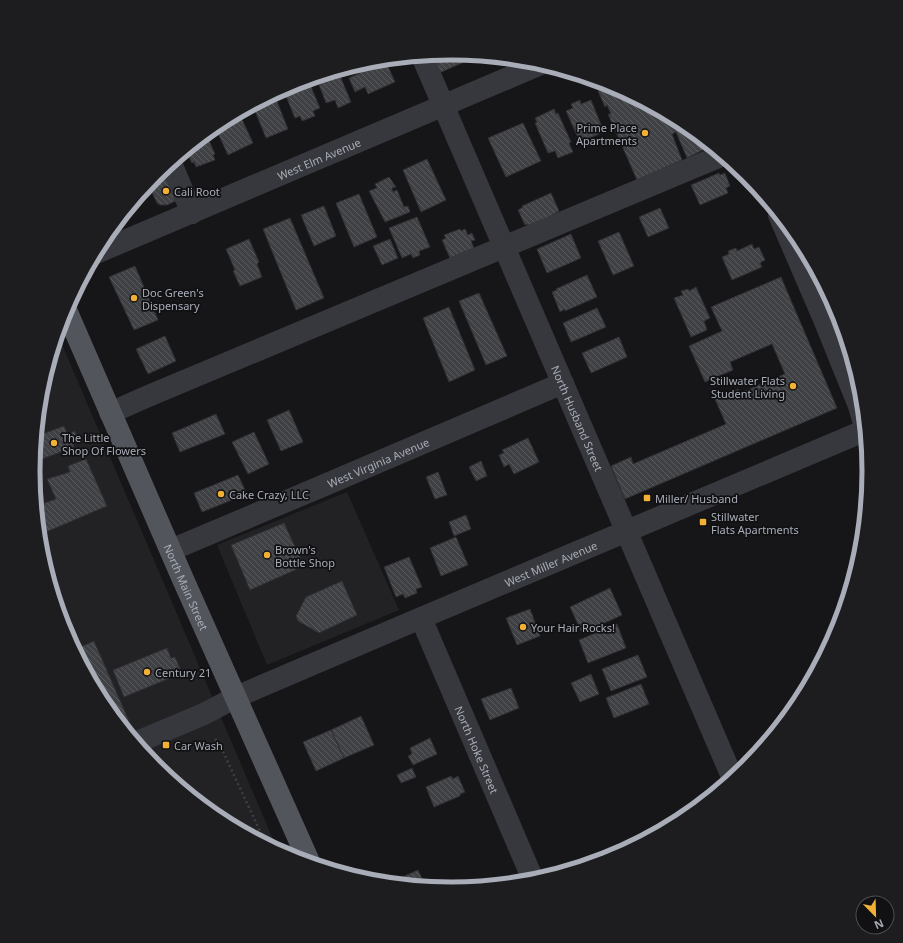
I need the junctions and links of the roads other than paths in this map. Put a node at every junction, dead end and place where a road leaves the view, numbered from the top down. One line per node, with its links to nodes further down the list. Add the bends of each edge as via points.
1 (424, 61): 3 (street, North Husband Street)
2 (532, 68): 3 (street, West Elm Avenue)
3 (444, 105): 6 (street, West Elm Avenue); 8 (street, North Husband Street)
4 (717, 157): 8 (street)
5 (174, 168): 6 (street)
6 (192, 213): 9 (street, West Elm Avenue)
7 (787, 233): 12 (street)
8 (504, 246): 11 (street, North Husband Street); 13 (street)
9 (105, 249)
10 (69, 318): 13 (main road, North Main Street)
11 (563, 383): 15 (street, North Husband Street); 16 (street, West Virginia Avenue)
12 (856, 399)
13 (110, 413): 16 (main road, North Main Street)
14 (861, 432): 15 (street, West Miller Avenue)
15 (626, 531): 17 (street, West Miller Avenue); 20 (street, North Husband Street)
16 (171, 550): 18 (main road, North Main Street)
17 (421, 618): 18 (street, West Miller Avenue); 22 (street, North Hoke Street)
18 (236, 697): 19 (street, West Miller Avenue, via 204,714); 21 (main road, North Main Street)
19 (140, 741)
20 (731, 773)
21 (307, 857)
22 (531, 875)

